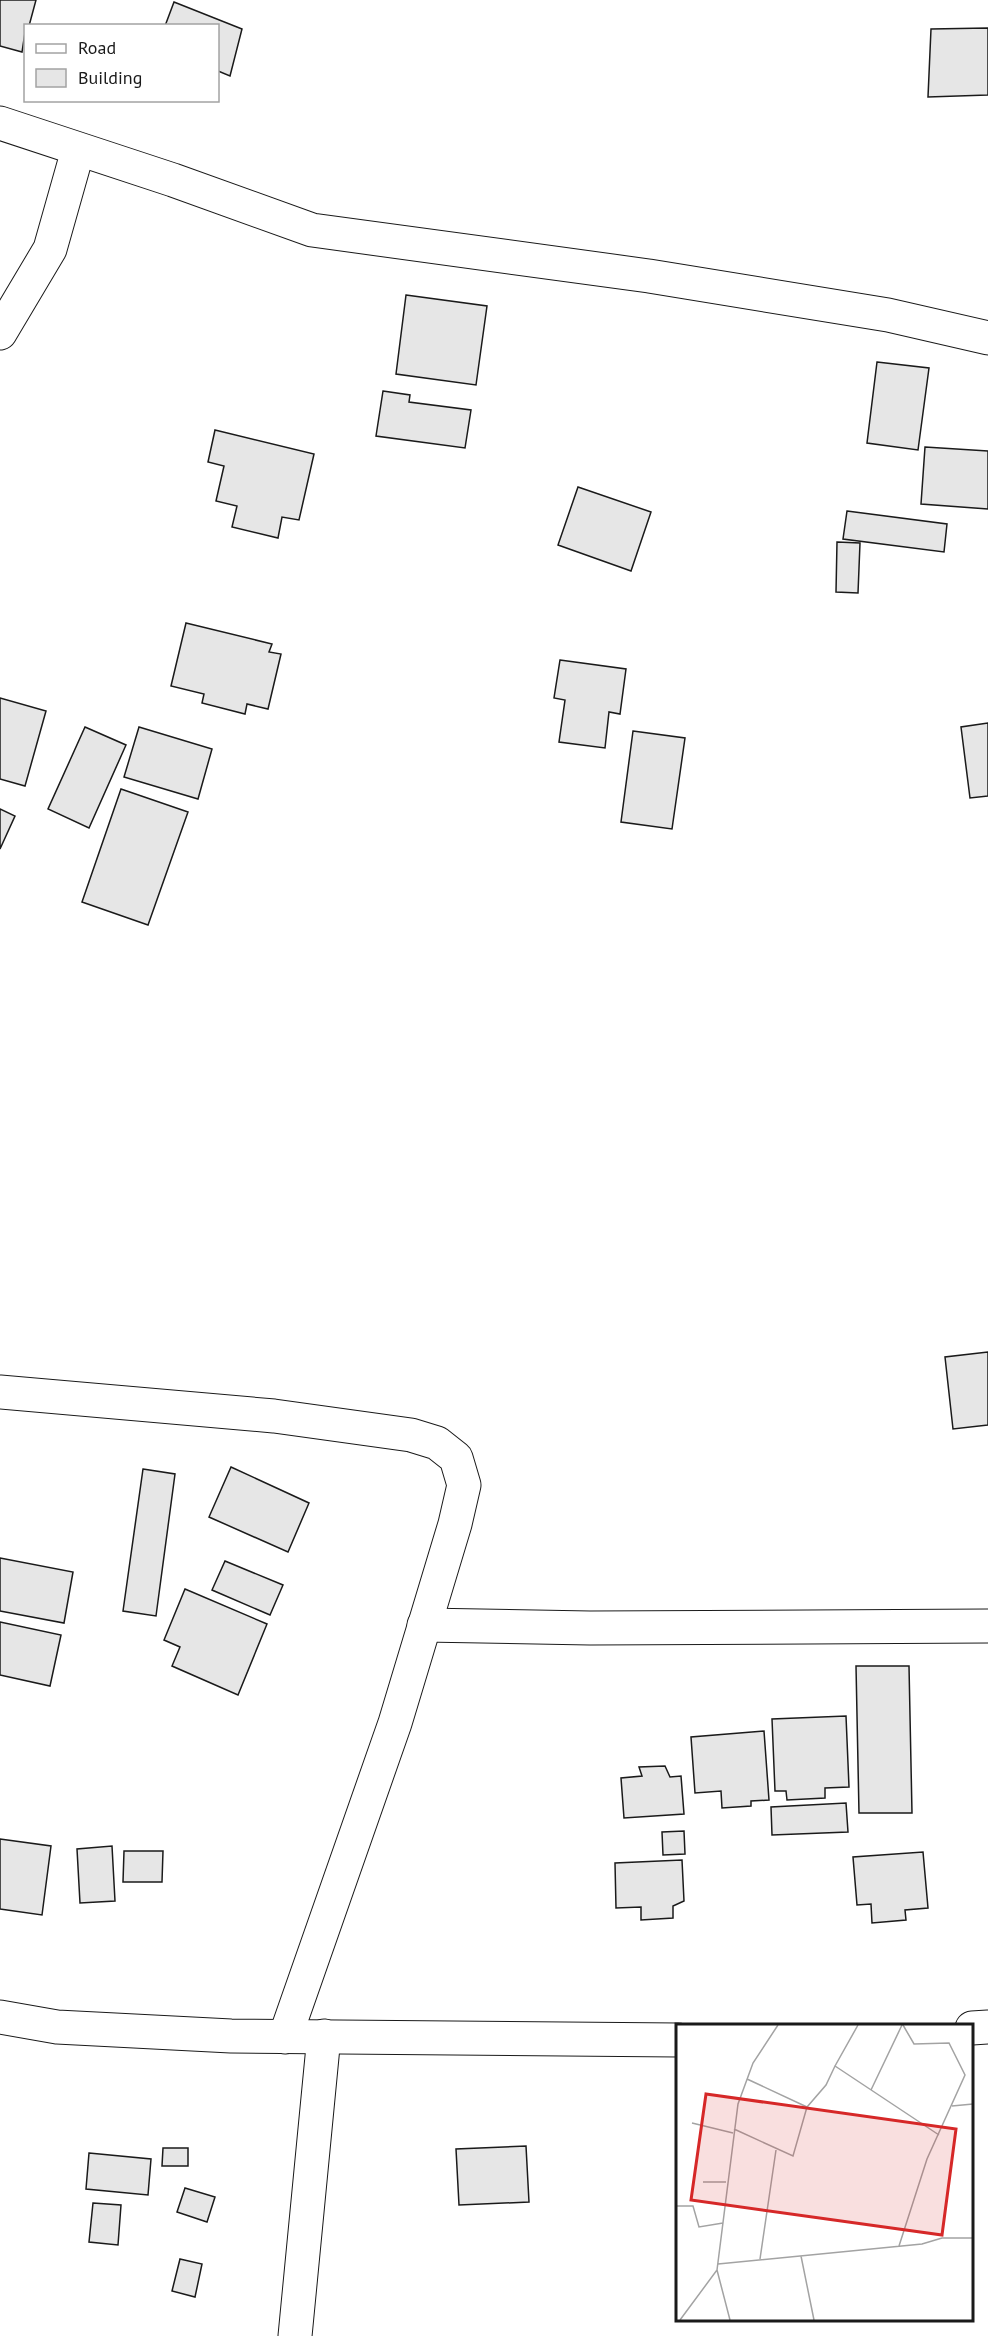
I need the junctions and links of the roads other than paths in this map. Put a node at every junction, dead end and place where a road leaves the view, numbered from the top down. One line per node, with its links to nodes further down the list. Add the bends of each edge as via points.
1 (0, 123): 2 (street)
2 (78, 150): 3 (street, via 50,249); 4 (street, via 312,230 648,276 888,315)
3 (0, 333)
4 (988, 338)
5 (0, 1392): 6 (street, via 274,1416 411,1434 437,1443 456,1458 464,1485)
6 (424, 1625): 7 (street); 12 (street, via 395,1723)
7 (988, 1626)
8 (0, 2017): 12 (street, via 57,2027)
9 (988, 2027): 10 (street)
10 (973, 2028)
11 (324, 2036): 12 (street); 13 (street); 14 (street)
12 (285, 2037)
13 (676, 2040)
14 (296, 2336)

